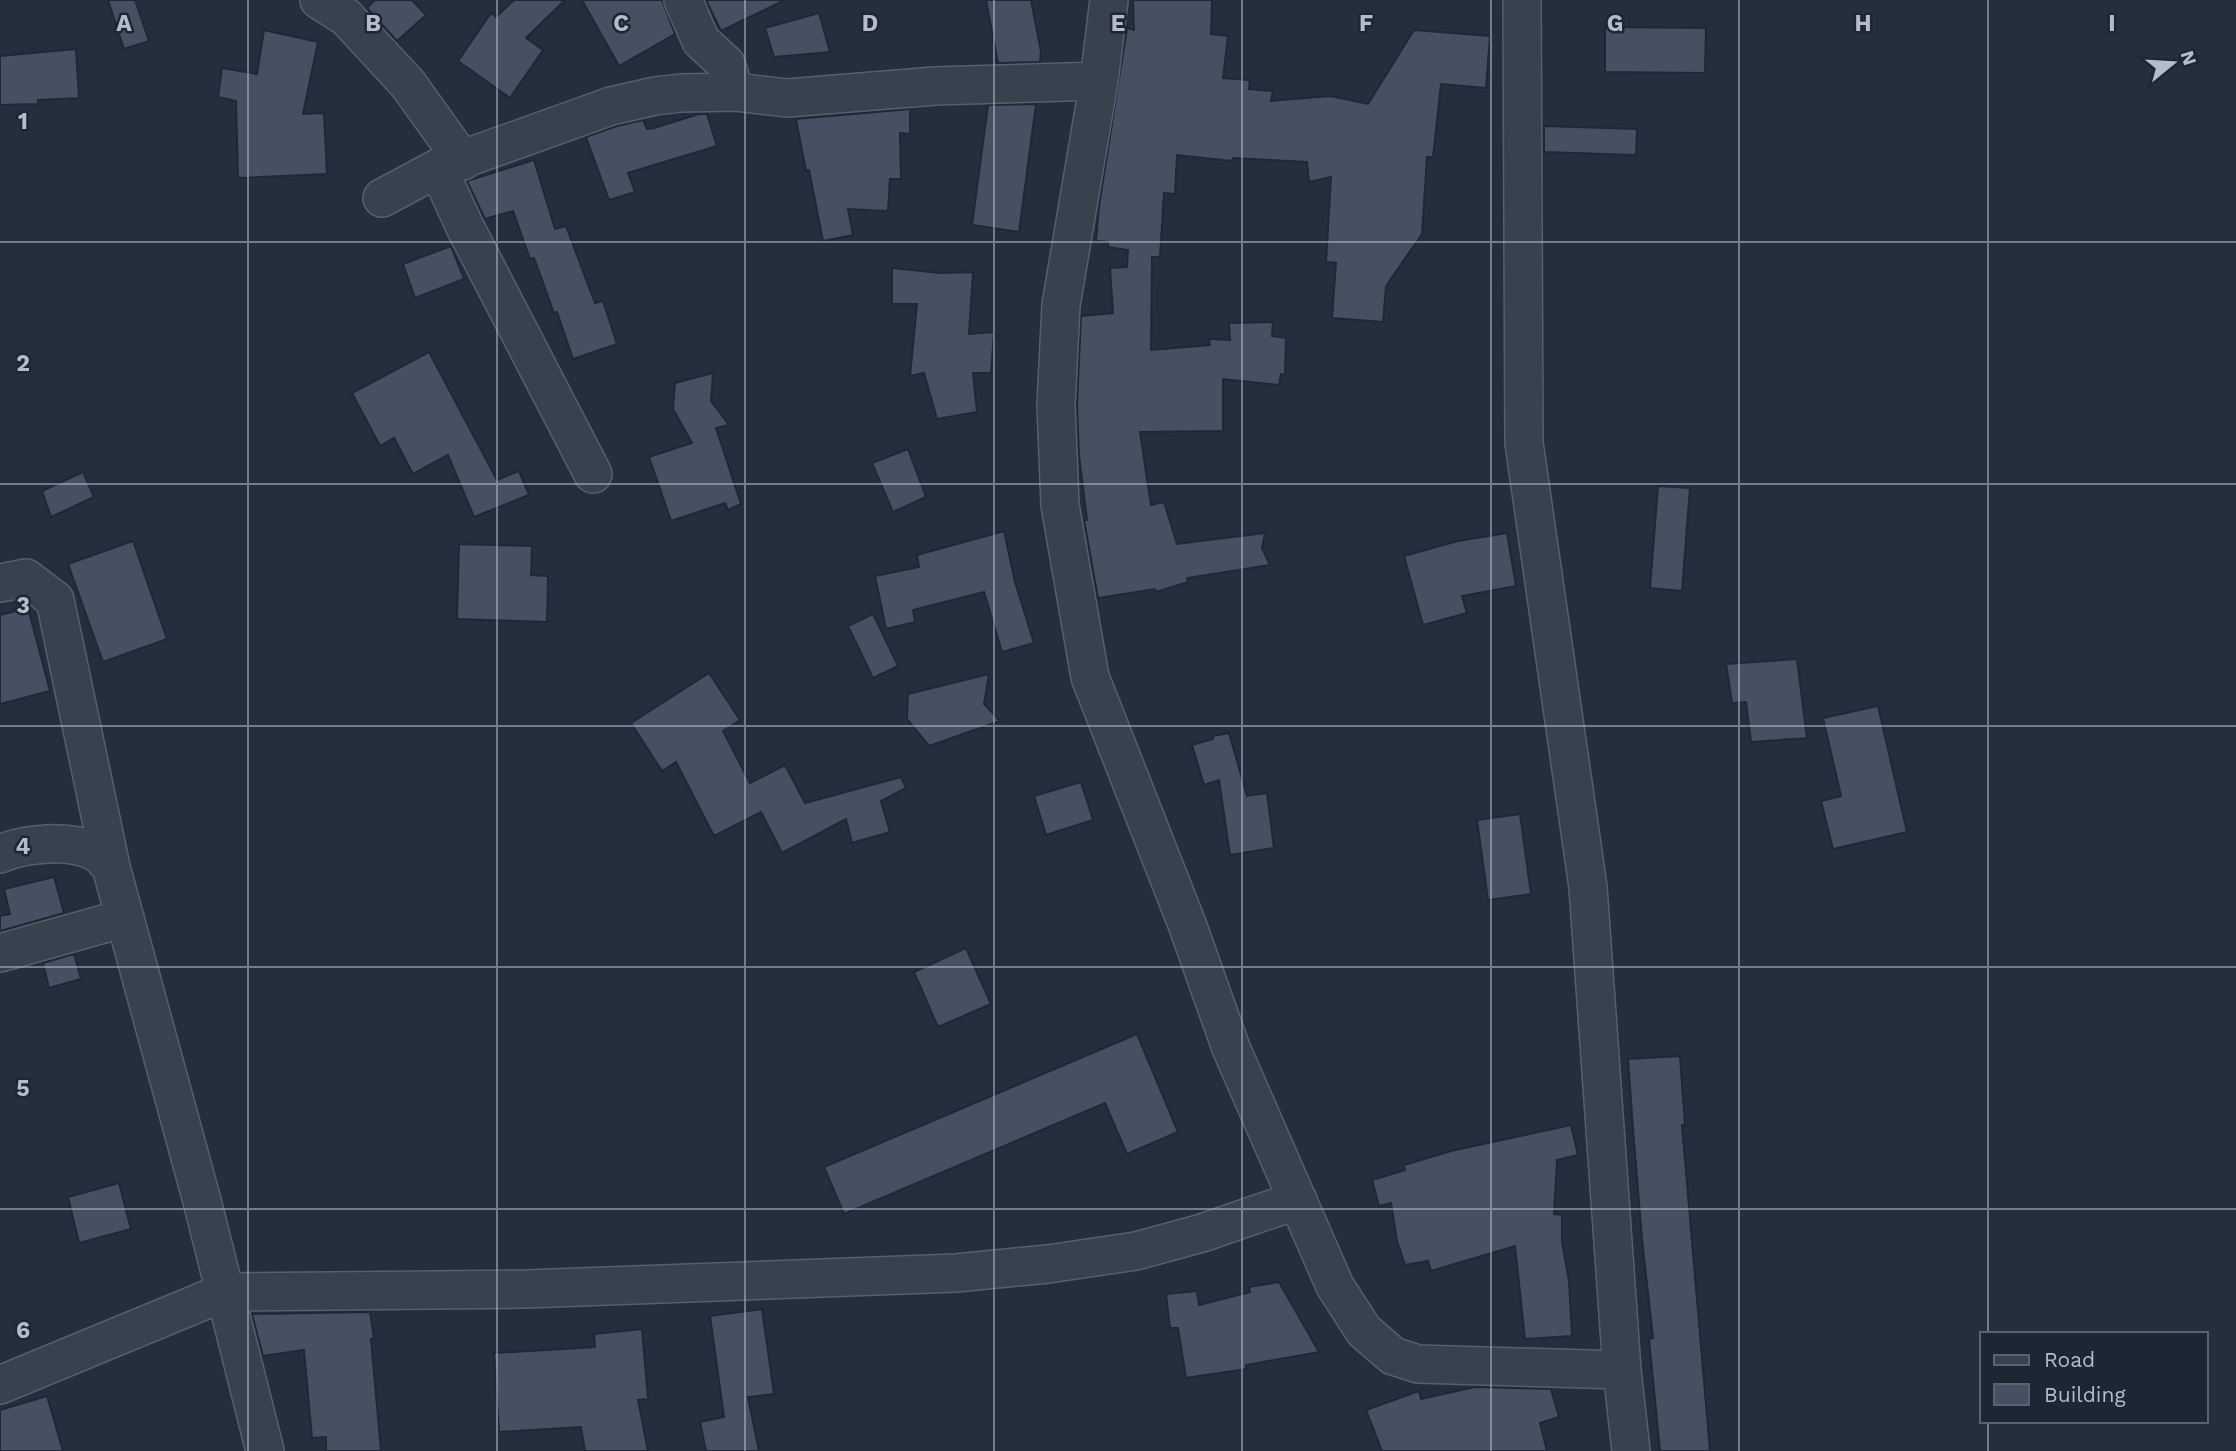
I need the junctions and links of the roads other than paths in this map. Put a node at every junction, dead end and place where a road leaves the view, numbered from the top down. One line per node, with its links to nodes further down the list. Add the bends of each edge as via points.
1 (319, 0): 7 (street, via 346,17 408,84)
2 (683, 0): 6 (street, via 701,41 726,64)
3 (1109, 0): 5 (street)
4 (1522, 0): 17 (street, via 1524,443 1588,887)
5 (1099, 81): 6 (street, via 935,86 787,98); 15 (street, via 1060,305 1056,405 1060,505 1072,578 1090,677 1231,1048)
6 (735, 92): 7 (street, via 681,93 611,106)
7 (451, 164): 8 (street); 9 (street, via 465,227)
8 (382, 198)
9 (593, 474)
10 (0, 583): 12 (street, via 26,578 55,600)
11 (0, 854): 12 (street, via 18,846 76,844 98,853)
12 (111, 867): 13 (street)
13 (125, 918): 14 (street); 16 (street)
14 (0, 953)
15 (1298, 1200): 16 (street, via 1136,1251 969,1272 526,1289); 17 (street, via 1335,1286 1364,1331 1393,1356 1418,1364)
16 (225, 1292): 18 (street); 19 (street)
17 (1622, 1370): 20 (street)
18 (0, 1385)
19 (265, 1451)
20 (1631, 1451)

